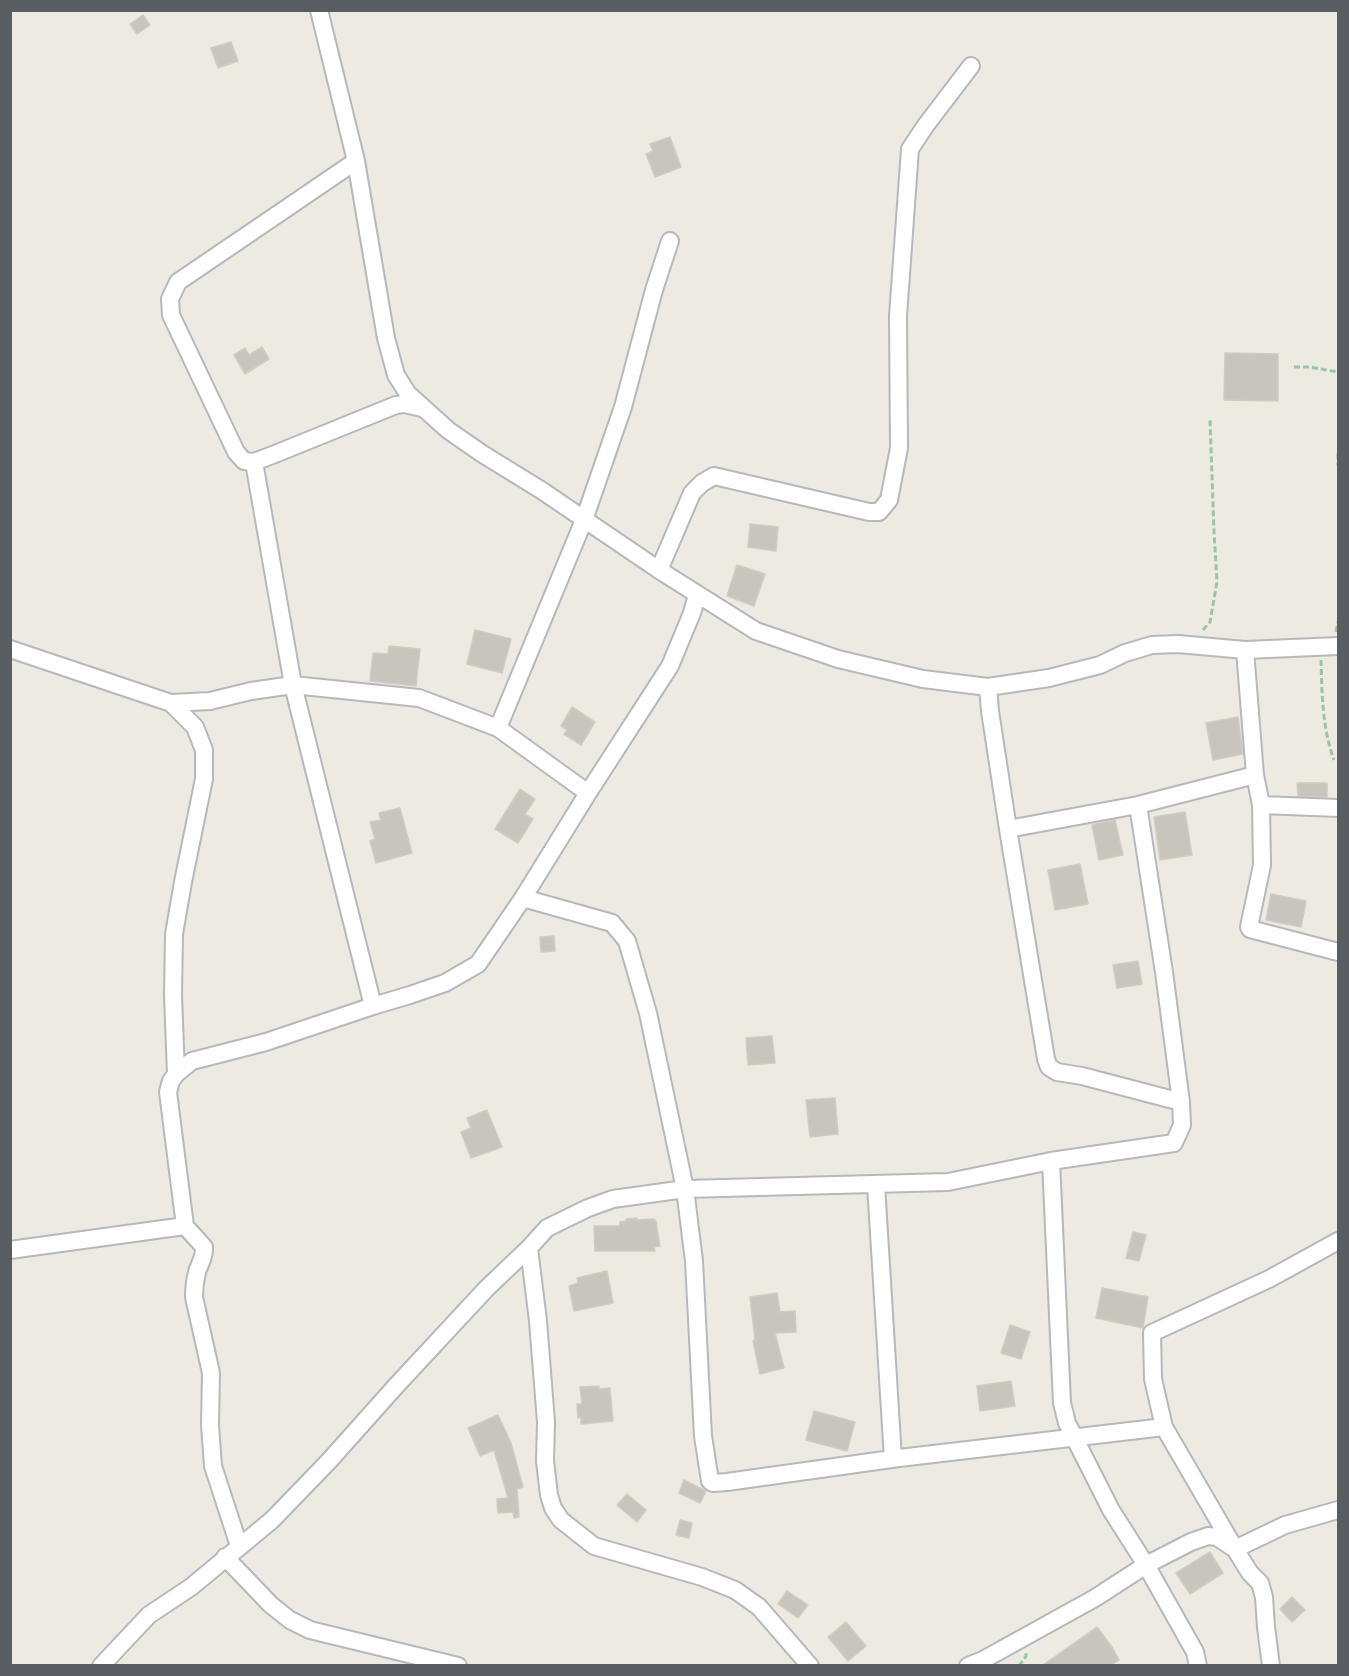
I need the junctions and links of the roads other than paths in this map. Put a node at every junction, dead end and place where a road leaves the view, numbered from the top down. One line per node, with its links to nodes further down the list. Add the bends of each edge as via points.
1 (320, 10): 3 (street)
2 (970, 66): 8 (street, via 910,150 898,316 899,448 890,500 879,512 869,512 714,476 692,493)
3 (356, 161): 5 (street, via 386,338 396,375); 6 (street, via 178,282 170,299 171,315 236,452 244,461)
4 (670, 241): 7 (street, via 622,407)
5 (422, 408): 6 (street, via 396,405); 7 (street, via 456,436)
6 (255, 462): 13 (street)
7 (584, 520): 8 (street); 16 (street)
8 (659, 570): 9 (street)
9 (698, 595): 14 (street, via 756,631 838,659 923,679); 18 (street, via 670,666)
10 (1338, 646): 12 (street)
11 (10, 649): 15 (street)
12 (1245, 650): 14 (street, via 1152,645 1100,665); 17 (street)
13 (293, 685): 15 (street, via 210,701); 16 (street, via 418,698); 25 (street)
14 (988, 687): 22 (street)
15 (171, 703): 26 (street, via 195,727 204,750 204,779 174,934)
16 (498, 728): 18 (street)
17 (1255, 774): 19 (street); 20 (street)
18 (588, 793): 23 (street)
19 (1138, 805): 22 (street); 27 (street)
20 (1261, 806): 21 (street); 24 (street, via 1262,865 1250,929)
21 (1338, 808)
22 (1008, 829): 27 (street, via 1049,1066 1057,1072)
23 (523, 898): 25 (street, via 478,964 445,984); 30 (street, via 612,923 627,941 648,1013)
24 (1338, 952)
25 (373, 1005): 26 (street, via 266,1042 192,1061)
26 (176, 1074): 31 (street, via 168,1092)
27 (1181, 1102): 28 (street, via 1182,1125 1174,1143)
28 (1051, 1161): 29 (street, via 948,1182); 36 (street, via 1062,1403)
29 (876, 1185): 30 (street); 37 (street)
30 (685, 1189): 33 (street, via 614,1199 588,1208 547,1228); 37 (street, via 694,1261 703,1436 710,1481)
31 (185, 1226): 34 (street); 39 (street, via 205,1251 194,1297 211,1373 213,1466)
32 (1338, 1241): 35 (street, via 1269,1279 1152,1333 1153,1379)
33 (529, 1248): 39 (street, via 487,1288 299,1493); 45 (street, via 546,1422 545,1461 549,1495 561,1520 594,1546 735,1590 759,1606)
34 (10, 1250)
35 (1164, 1427): 36 (street); 40 (street)
36 (1075, 1438): 37 (street); 42 (street, via 1110,1510)
37 (892, 1460)
38 (1338, 1510): 40 (street, via 1285,1525)
39 (239, 1546): 41 (street)
40 (1235, 1549): 42 (street, via 1217,1537 1208,1536); 48 (street, via 1260,1583)
41 (225, 1557): 43 (street, via 191,1587 149,1615); 44 (street, via 271,1605 310,1630)
42 (1146, 1565): 46 (street, via 1095,1598); 47 (street, via 1195,1652)
43 (101, 1665)
44 (454, 1665)
45 (810, 1665)
46 (968, 1665)
47 (1198, 1665)
48 (1271, 1665)

